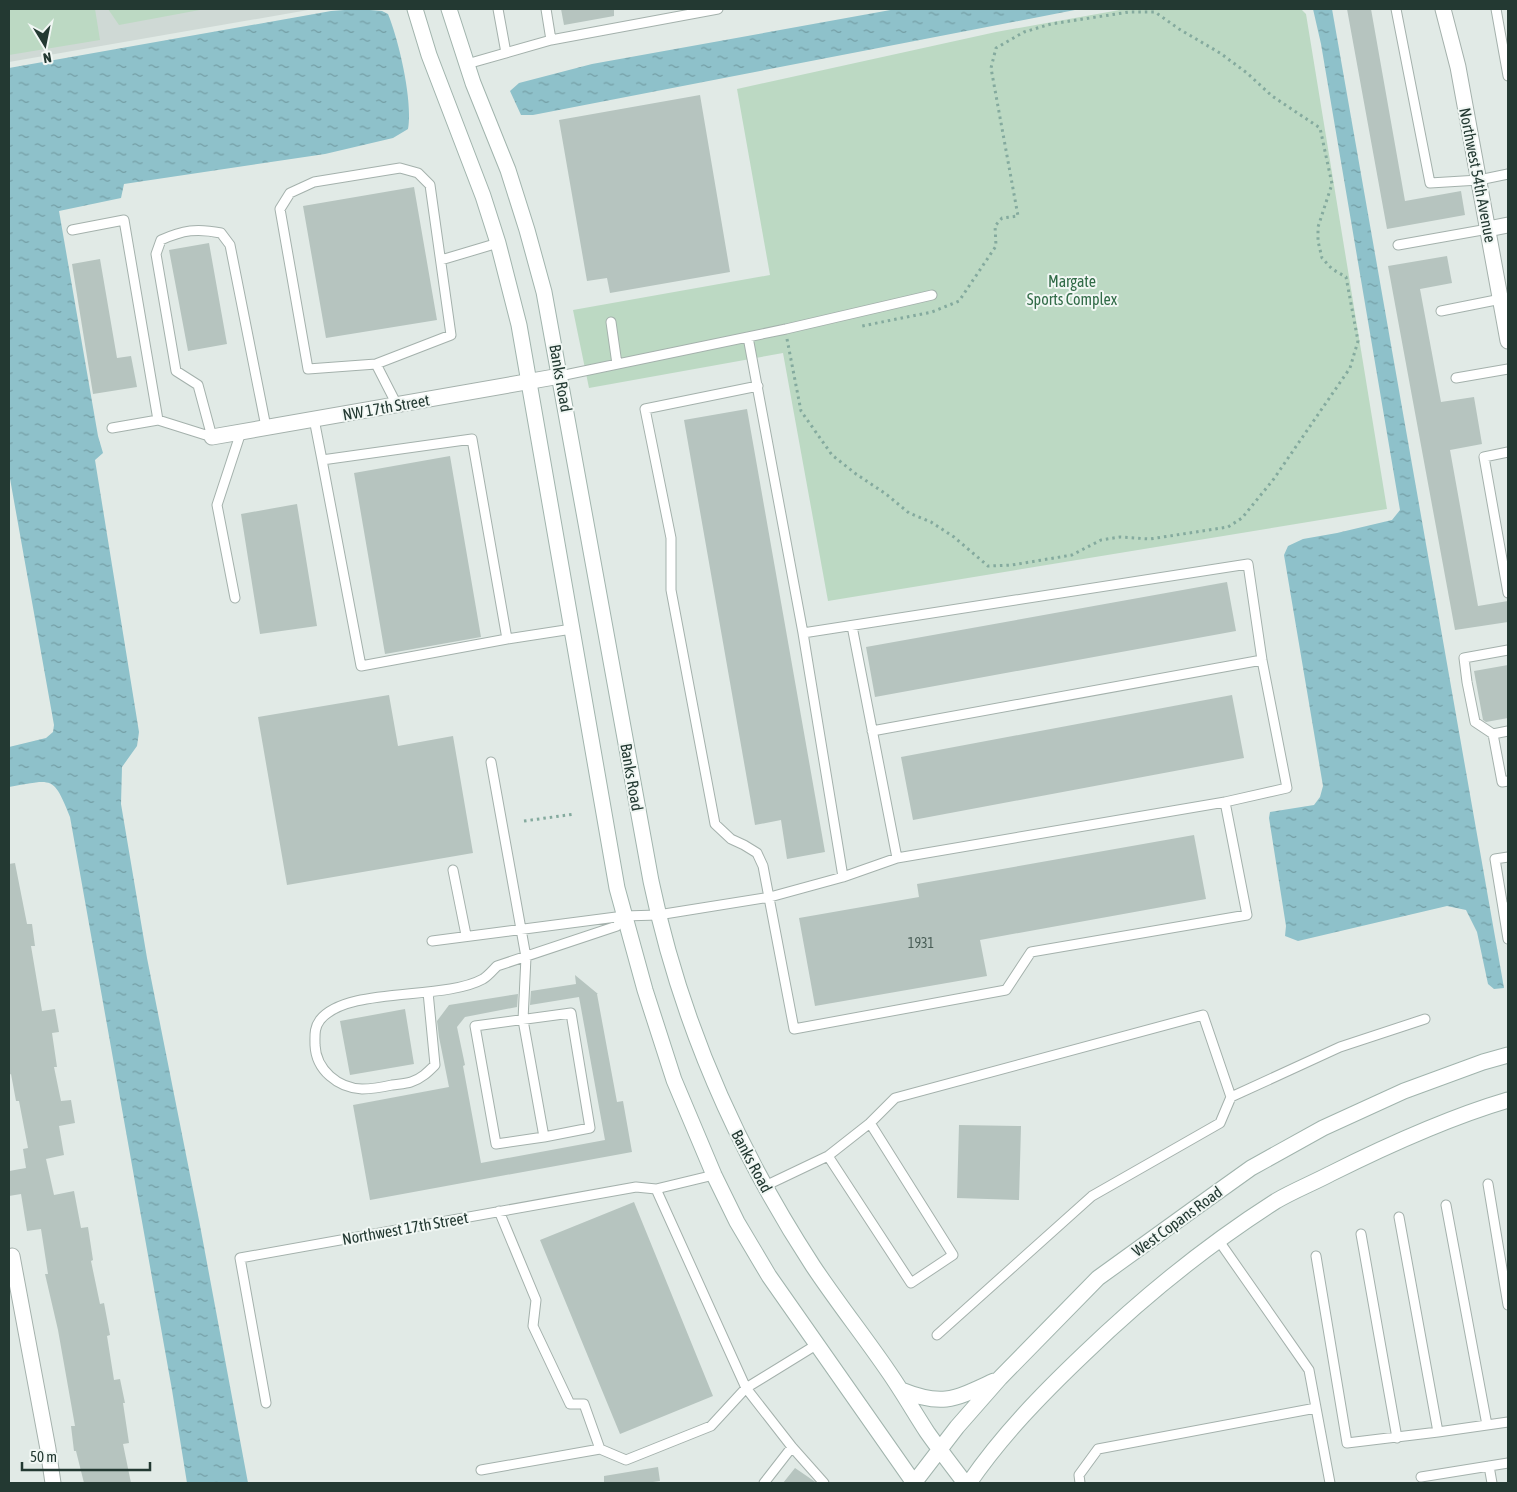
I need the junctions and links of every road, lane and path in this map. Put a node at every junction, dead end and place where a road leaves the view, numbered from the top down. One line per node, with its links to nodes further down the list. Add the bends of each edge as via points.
1 (415, 9): 18 (street, Banks Road)
2 (449, 9): 11 (street, Banks Road)
3 (498, 9): 10 (lane)
4 (546, 9): 9 (lane)
5 (718, 9): 9 (lane)
6 (1396, 9): 14 (lane, via 1430,183)
7 (1443, 9): 14 (street, Northwest 54th Avenue, via 1458,67)
8 (1496, 9): 12 (lane)
9 (551, 40): 10 (lane)
10 (506, 53): 11 (lane)
11 (467, 64): 32 (street, Banks Road, via 528,230)
12 (1508, 76)
13 (1508, 174): 14 (lane)
14 (1479, 180): 16 (street, Northwest 54th Avenue)
15 (1508, 225): 16 (street)
16 (1488, 229): 19 (lane); 22 (street, Northwest 54th Avenue)
17 (72, 230): 38 (lane, via 124,220)
18 (498, 243): 20 (lane); 34 (street, Banks Road, via 520,325)
19 (1398, 245)
20 (441, 260): 29 (lane, via 452,335); 29 (lane, via 430,185 418,173 400,168 314,182 290,193 280,209 308,369)
21 (932, 295): 26 (lane)
22 (1501, 299): 23 (lane); 28 (street, Northwest 54th Avenue)
23 (1441, 311)
24 (611, 322): 30 (lane)
25 (855, 328): 26 (path, via 932,312 959,301 996,246 995,226 1002,218 1018,216 992,68 996,48 1024,32 1050,24 1129,12 1155,12 1220,53 1272,96 1320,128 1332,184 1318,227 1318,241 1322,258 1346,277 1358,341 1350,368 1273,480 1242,518 1228,528 1150,539 1120,537 1101,540 1072,555 988,566 954,537 909,513 832,455 801,411)
26 (786, 329): 27 (lane)
27 (748, 337): 30 (lane); 35 (lane)
28 (1508, 341)
29 (376, 364): 36 (lane)
30 (617, 364): 32 (lane)
31 (1508, 369): 33 (lane)
32 (560, 376): 34 (street, NW 17th Street); 67 (street, Banks Road)
33 (1456, 378)
34 (529, 382): 36 (street, NW 17th Street); 48 (street, Banks Road)
35 (758, 386): 49 (lane); 65 (lane, via 645,409 671,538 671,590 715,824 731,839 757,853)
36 (397, 405): 37 (street, NW 17th Street)
37 (314, 419): 40 (street, NW 17th Street); 44 (lane)
38 (158, 420): 39 (lane); 42 (lane)
39 (112, 428)
40 (266, 428): 41 (street, NW 17th Street); 42 (lane, via 230,245 221,233 203,229 178,232 161,240 156,254 176,372 198,385)
41 (241, 432): 42 (street, NW 17th Street); 46 (lane, via 217,505)
42 (212, 437)
43 (1508, 452): 45 (lane, via 1484,457)
44 (322, 460): 50 (lane, via 472,439); 50 (lane, via 361,666)
45 (1508, 592)
46 (235, 598)
47 (852, 626): 49 (lane); 52 (lane, via 1248,564); 53 (lane)
48 (572, 629): 50 (lane); 68 (street, Banks Road)
49 (803, 633): 64 (lane)
50 (507, 639)
51 (1508, 650): 55 (lane, via 1464,658 1475,722)
52 (1262, 660): 53 (lane); 58 (lane, via 1287,788)
53 (872, 731): 62 (lane)
54 (1508, 731): 55 (lane)
55 (1492, 734): 57 (lane, via 1502,782)
56 (491, 762): 69 (lane)
57 (1508, 781)
58 (1226, 802): 62 (lane); 65 (lane, via 1247,915 1030,952 1006,990 794,1029)
59 (575, 814): 60 (path)
60 (524, 821)
61 (1508, 857): 66 (lane, via 1495,859)
62 (897, 858): 64 (lane)
63 (453, 870): 70 (lane)
64 (843, 876): 65 (lane)
65 (770, 897): 67 (lane)
66 (1506, 907): 71 (lane)
67 (658, 915): 68 (lane); 85 (street, Banks Road, via 676,981 708,1070)
68 (624, 916): 69 (lane); 73 (lane, via 617,926); 83 (street, Banks Road, via 674,1080)
69 (521, 930): 70 (lane); 73 (lane)
70 (466, 936): 72 (lane)
71 (1508, 938)
72 (432, 941)
73 (526, 957): 74 (lane, via 497,966 485,978 472,984); 76 (lane)
74 (428, 992): 74 (lane, via 386,996 335,1008 315,1028 315,1050 321,1067 331,1078 362,1089 411,1082 426,1074 435,1065)
75 (1425, 1019): 78 (lane, via 1340,1047)
76 (523, 1020): 81 (lane); 81 (lane, via 571,1013 590,1128); 81 (lane, via 475,1026 496,1144)
77 (1508, 1055): 98 (street, West Copans Road, via 1404,1091 1323,1128 1251,1168 1098,1278)
78 (1231, 1097): 80 (lane, via 1203,1015 895,1098); 96 (lane, via 1220,1124 1092,1196)
79 (1508, 1100): 91 (street, via 1421,1131 1344,1167 1277,1201)
80 (870, 1123): 82 (lane); 82 (lane, via 953,1255 911,1283)
81 (544, 1137)
82 (828, 1156): 85 (lane)
83 (714, 1175): 86 (lane, Northwest 17th Street); 97 (street, Banks Road, via 769,1276)
84 (1488, 1184): 95 (lane)
85 (765, 1186): 100 (street, Banks Road, via 814,1267)
86 (656, 1189): 88 (lane, Northwest 17th Street, via 636,1187); 99 (lane)
87 (1446, 1205): 104 (lane)
88 (499, 1211): 101 (lane, Northwest 17th Street, via 240,1258); 108 (lane, via 536,1300 533,1326 570,1404 584,1404)
89 (1399, 1217): 105 (lane)
90 (1361, 1234): 106 (lane)
91 (1219, 1241): 102 (lane, via 1309,1370); 119 (street, via 1129,1311 1048,1388)
92 (12, 1256): 94 (street)
93 (1316, 1256): 106 (lane, via 1347,1443)
94 (12, 1278): 115 (street)
95 (1508, 1305)
96 (937, 1335)
97 (816, 1345): 99 (lane); 118 (street, Banks Road)
98 (1000, 1378): 100 (street, via 957,1398 944,1400 919,1398); 109 (street, West Copans Road)
99 (746, 1388): 107 (lane); 108 (lane, via 711,1426 626,1460)
100 (901, 1390): 109 (street, Banks Road)
101 (266, 1403)
102 (1316, 1408): 120 (lane, via 1098,1449 1079,1475); 121 (lane)
103 (1508, 1422): 104 (lane)
104 (1487, 1425): 105 (lane)
105 (1438, 1432): 106 (lane)
106 (1397, 1438)
107 (792, 1447): 116 (lane); 117 (lane)
108 (600, 1449): 112 (lane)
109 (940, 1450): 118 (street, West Copans Road); 119 (street, Banks Road)
110 (1508, 1462): 111 (lane)
111 (1488, 1466): 113 (lane); 123 (lane)
112 (481, 1470)
113 (1444, 1474): 114 (lane); 122 (lane)
114 (1421, 1477)
115 (53, 1483)
116 (764, 1483)
117 (824, 1483)
118 (914, 1483)
119 (967, 1483)
120 (1080, 1483)
121 (1330, 1483)
122 (1446, 1483)
123 (1492, 1483)

